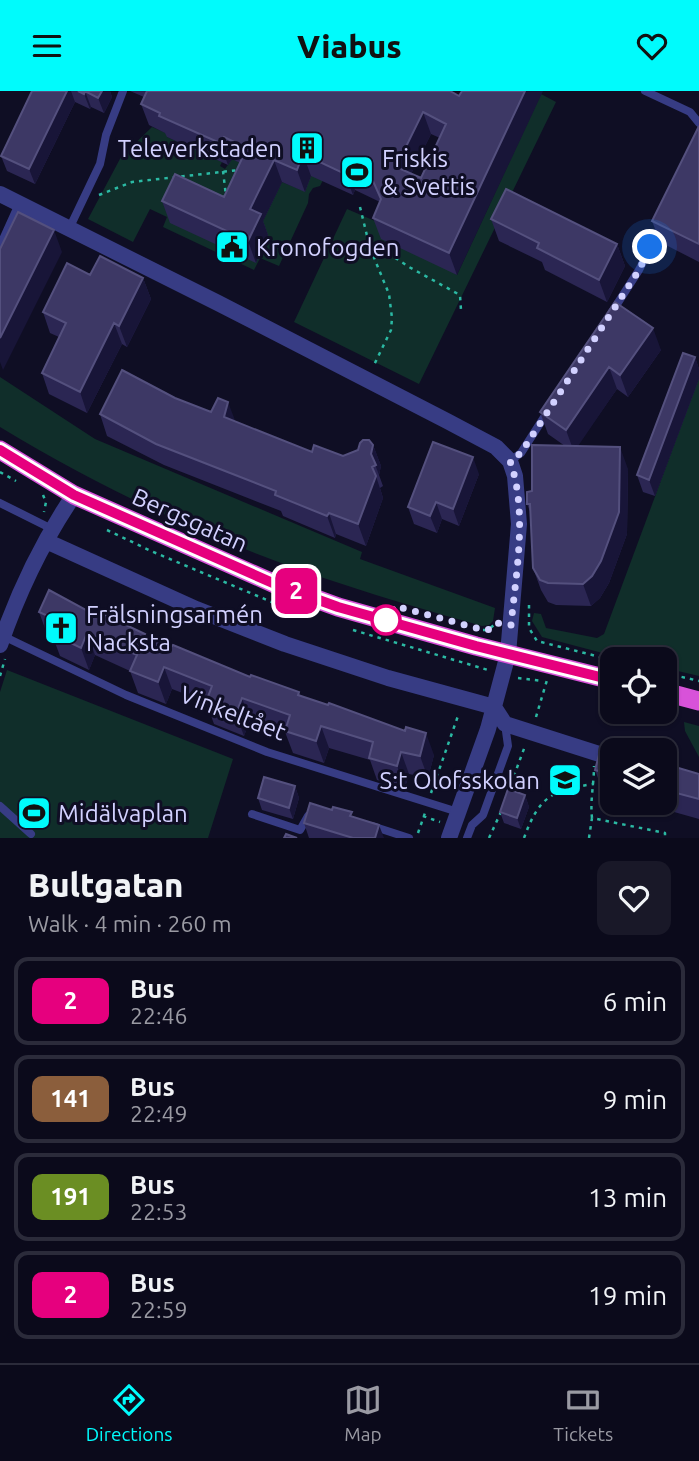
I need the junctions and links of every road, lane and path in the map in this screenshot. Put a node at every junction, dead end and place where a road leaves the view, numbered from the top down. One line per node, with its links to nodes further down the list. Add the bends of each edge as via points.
1 (123, 91): 12 (lane, via 100,164)
2 (645, 91): 3 (lane, via 690,112)
3 (699, 123)
4 (243, 170): 5 (path)
5 (223, 171): 7 (path, via 132,182); 8 (path)
6 (0, 194): 9 (street)
7 (98, 195)
8 (226, 199)
9 (19, 204): 12 (street); 14 (lane)
10 (360, 207): 13 (path)
11 (662, 223): 16 (lane)
12 (69, 229): 20 (street, via 447,421 496,447)
13 (367, 239): 15 (path, via 460,295); 17 (path, via 389,293 392,318)
14 (0, 246)
15 (461, 310)
16 (609, 316)
17 (373, 367)
18 (556, 399): 20 (lane, via 521,453)
19 (0, 450): 21 (highway, Bergsgatan)
20 (510, 461): 25 (street, via 519,524)
21 (74, 495): 23 (street); 29 (highway, Bergsgatan, via 275,584 338,607)
22 (0, 503): 23 (lane)
23 (49, 535): 28 (street); 38 (street, via 196,609 285,644)
24 (529, 602): 26 (path)
25 (511, 625): 26 (path); 27 (path, via 496,623 488,630); 29 (street)
26 (529, 628): 30 (path, via 537,641)
27 (479, 629)
28 (1, 639): 47 (lane, Vinkeltået, via 242,742)
29 (508, 654): 34 (highway, Bergsgatan); 40 (street)
30 (600, 657)
31 (482, 668): 32 (path)
32 (488, 675)
33 (677, 676): 35 (path)
34 (600, 677)
35 (699, 681)
36 (547, 682): 42 (path)
37 (677, 695): 39 (highway)
38 (463, 699): 40 (street); 47 (path)
39 (699, 701)
40 (494, 707): 41 (street); 51 (street)
41 (505, 724): 42 (street); 59 (lane, via 508,746 484,814 471,825)
42 (531, 731): 43 (street); 46 (path)
43 (584, 750): 44 (street); 45 (path, via 593,758)
44 (600, 755)
45 (594, 784): 53 (path); 61 (path, via 553,793 533,814)
46 (508, 793)
47 (428, 801): 51 (lane, Vinkeltået); 57 (path)
48 (503, 805): 60 (path)
49 (0, 806): 55 (lane)
50 (317, 810): 52 (lane, via 311,811 300,830)
51 (458, 812): 58 (street)
52 (252, 814)
53 (592, 818): 62 (path); 63 (path, via 665,833)
54 (363, 824): 56 (lane)
55 (31, 834)
56 (409, 838)
57 (416, 838)
58 (449, 838)
59 (467, 838)
60 (489, 838)
61 (524, 838)
62 (589, 838)
63 (664, 838)

